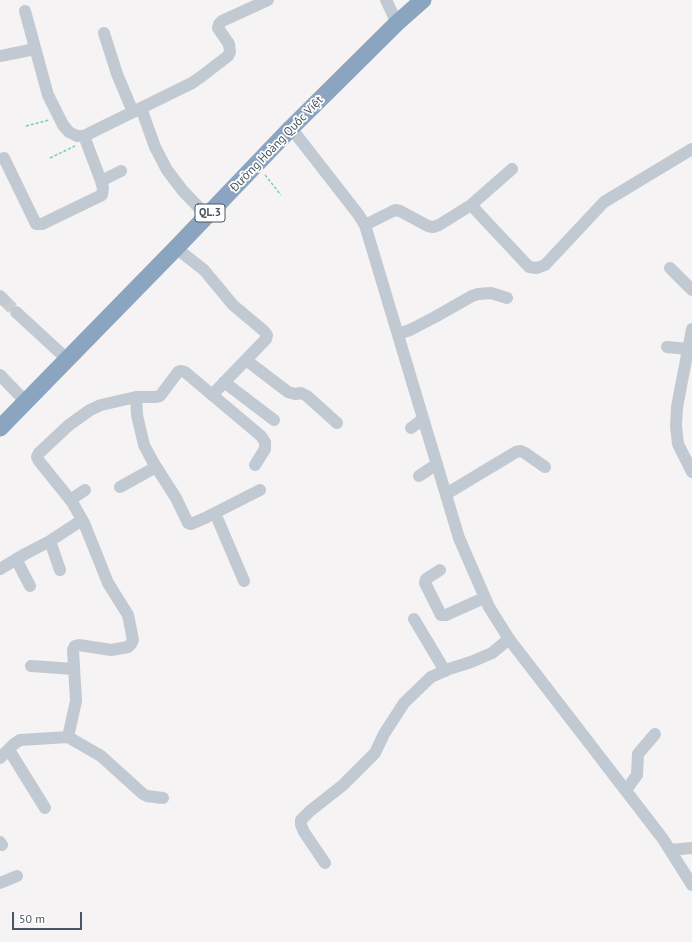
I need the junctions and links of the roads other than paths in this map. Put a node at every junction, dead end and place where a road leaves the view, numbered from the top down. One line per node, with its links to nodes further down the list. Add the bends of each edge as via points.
1 (268, 0): 9 (street, via 219,24 218,28 228,44 228,56 192,83)
2 (386, 0): 5 (street)
3 (423, 0): 5 (highway, Đường Hoàng Quốc Việt / QL.3)
4 (25, 11): 7 (street)
5 (397, 23): 10 (highway, Đường Hoàng Quốc Việt / QL.3)
6 (104, 33): 9 (street, via 117,74)
7 (35, 49): 8 (street); 11 (street, via 45,87 59,117 69,132)
8 (0, 56)
9 (137, 110): 11 (street); 18 (street, via 167,170)
10 (291, 128): 18 (highway, Đường Hoàng Quốc Việt / QL.3); 19 (street)
11 (85, 138): 16 (street)
12 (692, 149): 17 (street, via 604,202 545,265 537,268 529,267)
13 (4, 158): 16 (street, via 36,224 42,224 99,198 103,192)
14 (512, 169): 17 (street)
15 (121, 171): 16 (street)
16 (101, 181)
17 (471, 205): 19 (street, via 433,227 395,210)
18 (207, 216): 20 (highway, Đường Hoàng Quốc Việt / QL.3)
19 (365, 225): 26 (street)
20 (176, 248): 29 (highway, Đường Hoàng Quốc Việt / QL.3); 30 (street, via 204,270 233,305 267,335)
21 (670, 268): 22 (street)
22 (692, 290)
23 (506, 298): 26 (street, via 491,293 478,294)
24 (16, 312): 29 (street)
25 (692, 329): 28 (street)
26 (398, 334): 36 (street)
27 (667, 346): 28 (street)
28 (688, 349): 45 (street, via 677,406 676,426 678,444)
29 (68, 360): 35 (highway, Đường Hoàng Quốc Việt / QL.3)
30 (246, 360): 32 (street); 38 (street, via 288,392 307,396)
31 (0, 375): 35 (street)
32 (224, 382): 33 (street); 37 (street)
33 (212, 395): 34 (street, via 181,371 160,396); 42 (street, via 265,442 266,449)
34 (136, 398): 43 (street, via 144,445); 51 (street, via 101,405 84,413 39,452 39,461)
35 (26, 402): 39 (highway, Đường Hoàng Quốc Việt / QL.3)
36 (424, 419): 40 (street); 41 (street)
37 (274, 420)
38 (338, 422)
39 (0, 428)
40 (411, 428)
41 (437, 464): 46 (street); 50 (street)
42 (255, 465)
43 (156, 467): 47 (street); 52 (street, via 188,522 191,524)
44 (545, 468): 50 (street, via 525,453 516,452)
45 (692, 470)
46 (419, 476)
47 (120, 487)
48 (85, 490): 51 (street)
49 (260, 490): 52 (street)
50 (446, 494): 61 (street, via 459,538)
51 (70, 500): 53 (street)
52 (215, 513): 59 (street)
53 (82, 520): 54 (street); 65 (street, via 108,583 128,615 133,640 128,647 111,650 75,646)
54 (50, 541): 55 (street); 57 (street)
55 (16, 559): 56 (street); 60 (street)
56 (0, 569)
57 (60, 570)
58 (440, 570): 61 (street, via 426,579 425,583 441,615)
59 (244, 582)
60 (30, 586)
61 (484, 598): 63 (street)
62 (414, 619): 66 (street)
63 (509, 639): 66 (street, via 492,653); 71 (street)
64 (31, 666): 65 (street)
65 (74, 669): 68 (street, via 76,701)
66 (445, 671): 76 (street, via 431,677 404,703 375,753 343,785 301,820 304,832)
67 (655, 734): 71 (street, via 638,754 637,775)
68 (68, 737): 69 (street, via 20,740); 72 (street, via 100,756 143,794)
69 (9, 750): 70 (street); 73 (street)
70 (0, 758)
71 (626, 790): 75 (street)
72 (163, 798)
73 (45, 808)
74 (692, 848): 75 (street)
75 (670, 850): 79 (street)
76 (325, 863)
77 (17, 876): 78 (street)
78 (0, 883)
79 (692, 885)

